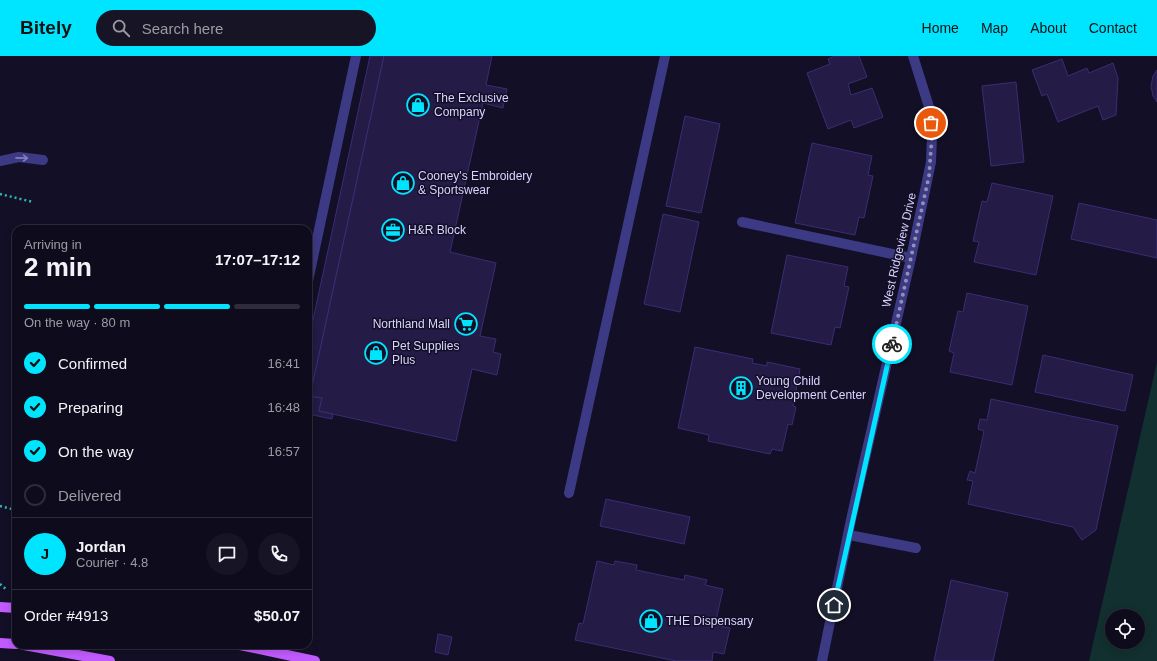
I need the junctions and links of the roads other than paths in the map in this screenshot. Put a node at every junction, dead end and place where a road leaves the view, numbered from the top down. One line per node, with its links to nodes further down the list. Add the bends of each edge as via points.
1 (356, 56): 8 (street)
2 (665, 56): 9 (street)
3 (913, 56): 7 (street, West Ridgeview Drive, via 930,110 932,136 931,162)
4 (43, 160): 5 (street, one-way to 4, via 19,157)
5 (0, 161)
6 (742, 222): 7 (street)
7 (911, 258): 10 (street, West Ridgeview Drive)
8 (312, 263)
9 (569, 493)
10 (849, 535): 11 (street); 20 (street, West Ridgeview Drive)
11 (916, 548)
12 (0, 607): 13 (main road)
13 (12, 608)
14 (0, 642): 15 (main road)
15 (12, 644)
16 (46, 649): 18 (main road)
17 (259, 649): 19 (main road)
18 (110, 661)
19 (315, 661)
20 (822, 661)

